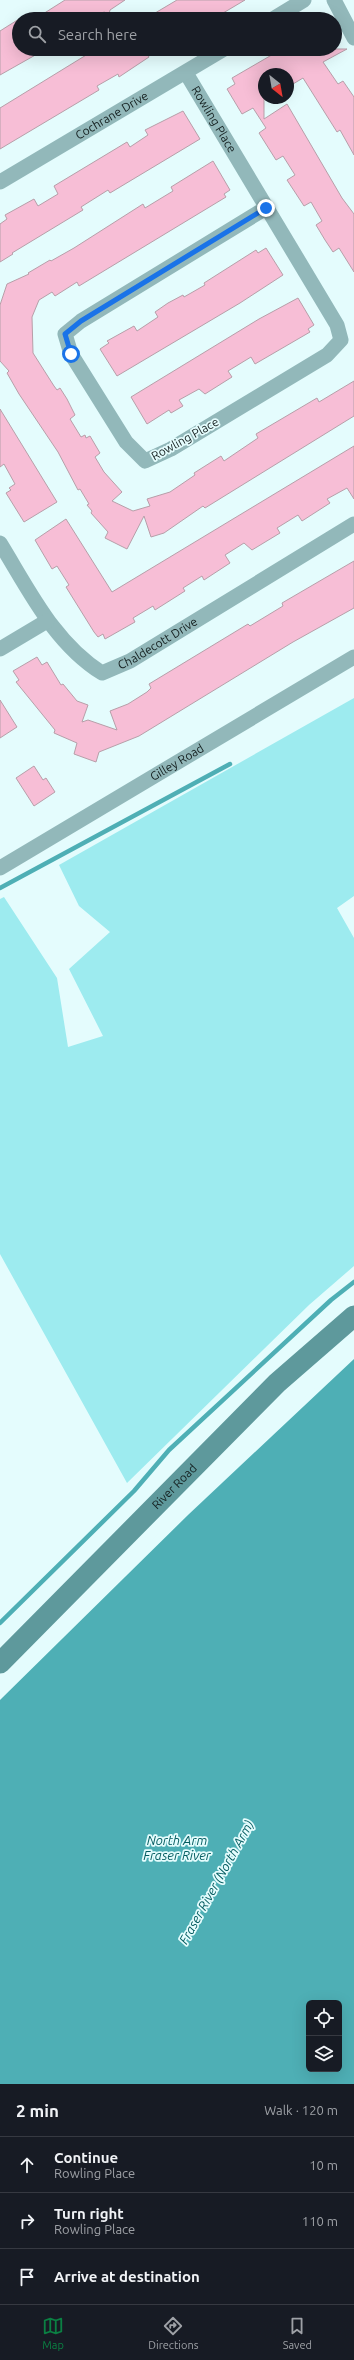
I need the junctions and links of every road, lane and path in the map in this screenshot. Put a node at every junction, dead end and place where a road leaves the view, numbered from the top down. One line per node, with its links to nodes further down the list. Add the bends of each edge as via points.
1 (304, 0): 3 (street)
2 (334, 0): 4 (street)
3 (284, 12)
4 (340, 12)
5 (342, 15): 6 (street)
6 (354, 38)
7 (213, 56): 8 (street, Cochrane Drive)
8 (186, 73): 9 (street, Cochrane Drive); 10 (street, Rowling Place)
9 (0, 182)
10 (266, 208): 10 (street, Rowling Place, via 337,325 341,340 327,355 171,449 145,461 126,442 71,354 65,334 81,321)
11 (354, 524): 13 (street, Chaldecott Drive, via 130,661 102,673 84,662)
12 (0, 543): 13 (street, Chaldecott Drive)
13 (47, 621): 14 (street)
14 (0, 649)
15 (354, 657): 16 (street, Gilley Road)
16 (0, 868)
17 (354, 1316): 18 (street, River Road, via 277,1383)
18 (0, 1663)

